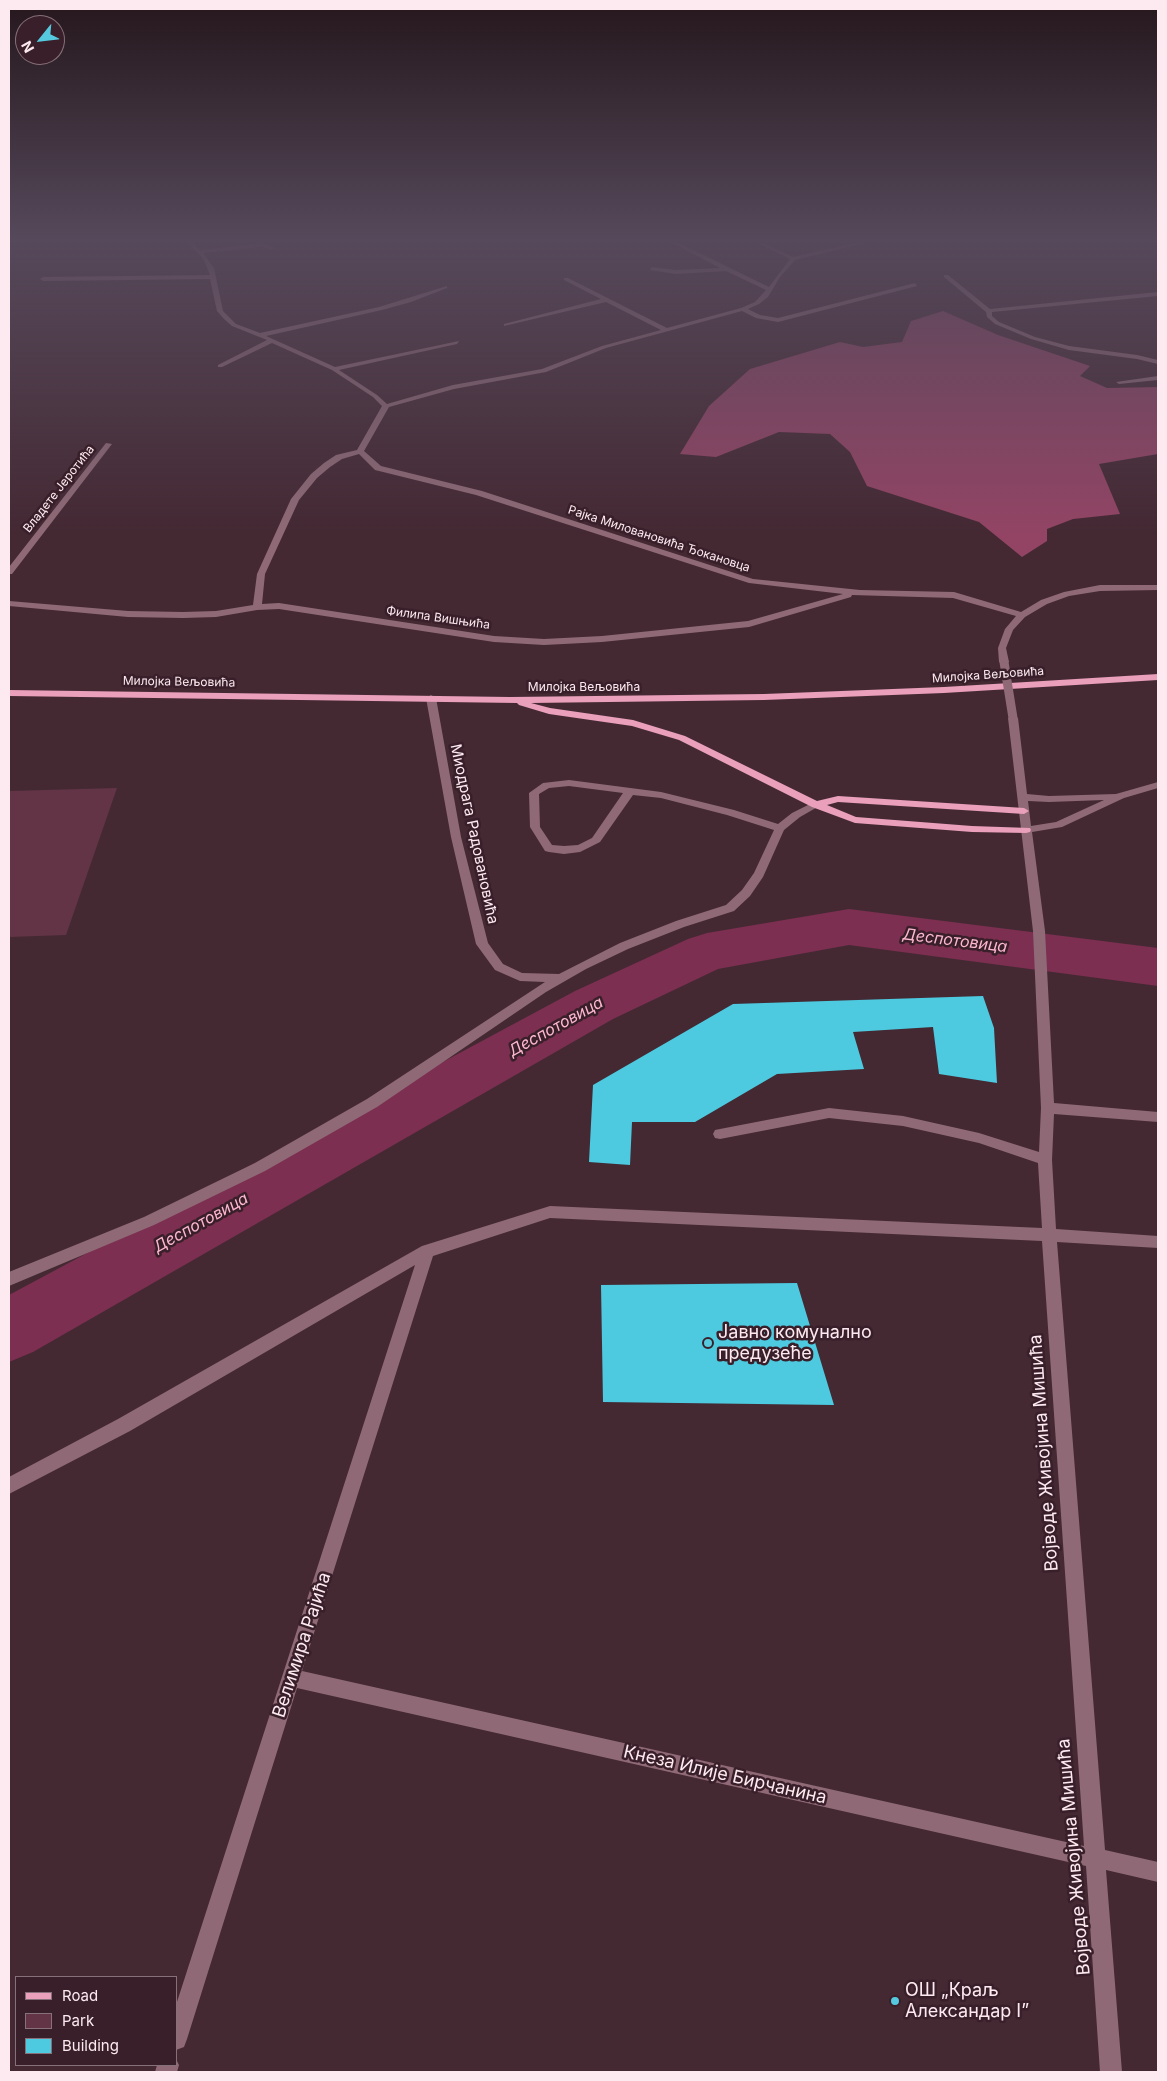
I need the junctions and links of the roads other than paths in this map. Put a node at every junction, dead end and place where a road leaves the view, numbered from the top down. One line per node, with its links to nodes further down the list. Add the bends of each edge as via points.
1 (272, 340): 6 (street); 7 (street)
2 (629, 340): 10 (street, via 544,371 453,387)
3 (1041, 340): 5 (street)
4 (457, 342): 7 (street)
5 (1158, 362)
6 (220, 366)
7 (334, 369): 10 (street)
8 (1158, 378): 9 (street)
9 (1119, 382)
10 (386, 406): 12 (street)
11 (108, 444): 13 (street, Владете Јеротића)
12 (360, 451): 15 (street, Рајка Миловановића Ђокановца, via 378,468 479,493 733,576 778,586); 17 (street, via 327,464 295,499 261,574)
13 (9, 572)
14 (1158, 588): 18 (street, Војводе Живојина Мишића, via 1117,587 1080,591 1044,602)
15 (860, 593): 17 (street, Филипа Вишњића, via 749,624 622,638 544,642 494,639 279,606); 18 (street, Рајка Миловановића Ђокановца, via 954,595)
16 (9, 604): 17 (street, Филипа Вишњића, via 183,615 216,614)
17 (256, 607)
18 (1022, 615): 25 (street, Војводе Живојина Мишића, bridge, via 1009,629 1002,648)
19 (1158, 677): 22 (main road, Милојка Вељовића, via 799,696)
20 (9, 693): 21 (main road, Милојка Вељовића)
21 (431, 698): 22 (main road, Милојка Вељовића); 31 (street, Миодрага Радовановића, via 456,837 482,944 499,967 520,977)
22 (510, 700): 27 (main road, via 549,711 633,723 666,732 702,746)
23 (1158, 785): 26 (street)
24 (630, 790): 24 (street, via 569,783 546,785 534,793 535,827 549,848 580,848 596,840); 29 (street, via 670,797)
25 (1022, 796): 26 (street, via 1049,799); 28 (street, Војводе Живојина Мишића)
26 (1120, 796): 30 (street, via 1065,822)
27 (816, 805): 28 (main road, via 838,800); 29 (street); 30 (main road, via 855,820)
28 (1024, 811): 30 (street, Војводе Живојина Мишића)
29 (780, 828): 31 (street, via 759,874 730,908 624,946)
30 (1026, 830): 32 (street, Војводе Живојина Мишића, via 1039,931)
31 (561, 978): 39 (street, via 372,1103 260,1167 149,1221)
32 (1048, 1108): 33 (street); 35 (street, Војводе Живојина Мишића)
33 (1158, 1118)
34 (720, 1134): 35 (street, via 829,1113 903,1121 979,1138)
35 (1045, 1160): 36 (street, Војводе Живојина Мишића)
36 (1049, 1235): 37 (street); 38 (street, via 550,1212); 42 (street, Војводе Живојина Мишића)
37 (1158, 1242)
38 (427, 1251): 40 (street, via 124,1425); 41 (street, Велимира Рајића)
39 (9, 1279)
40 (9, 1486)
41 (291, 1678): 42 (street, Кнеза Илије Бирчанина); 44 (street, Велимира Рајића)
42 (1094, 1859): 43 (street, Кнеза Илије Бирчанина); 45 (street, Војводе Живојина Мишића)
43 (1158, 1872)
44 (178, 2033)
45 (1111, 2072)

